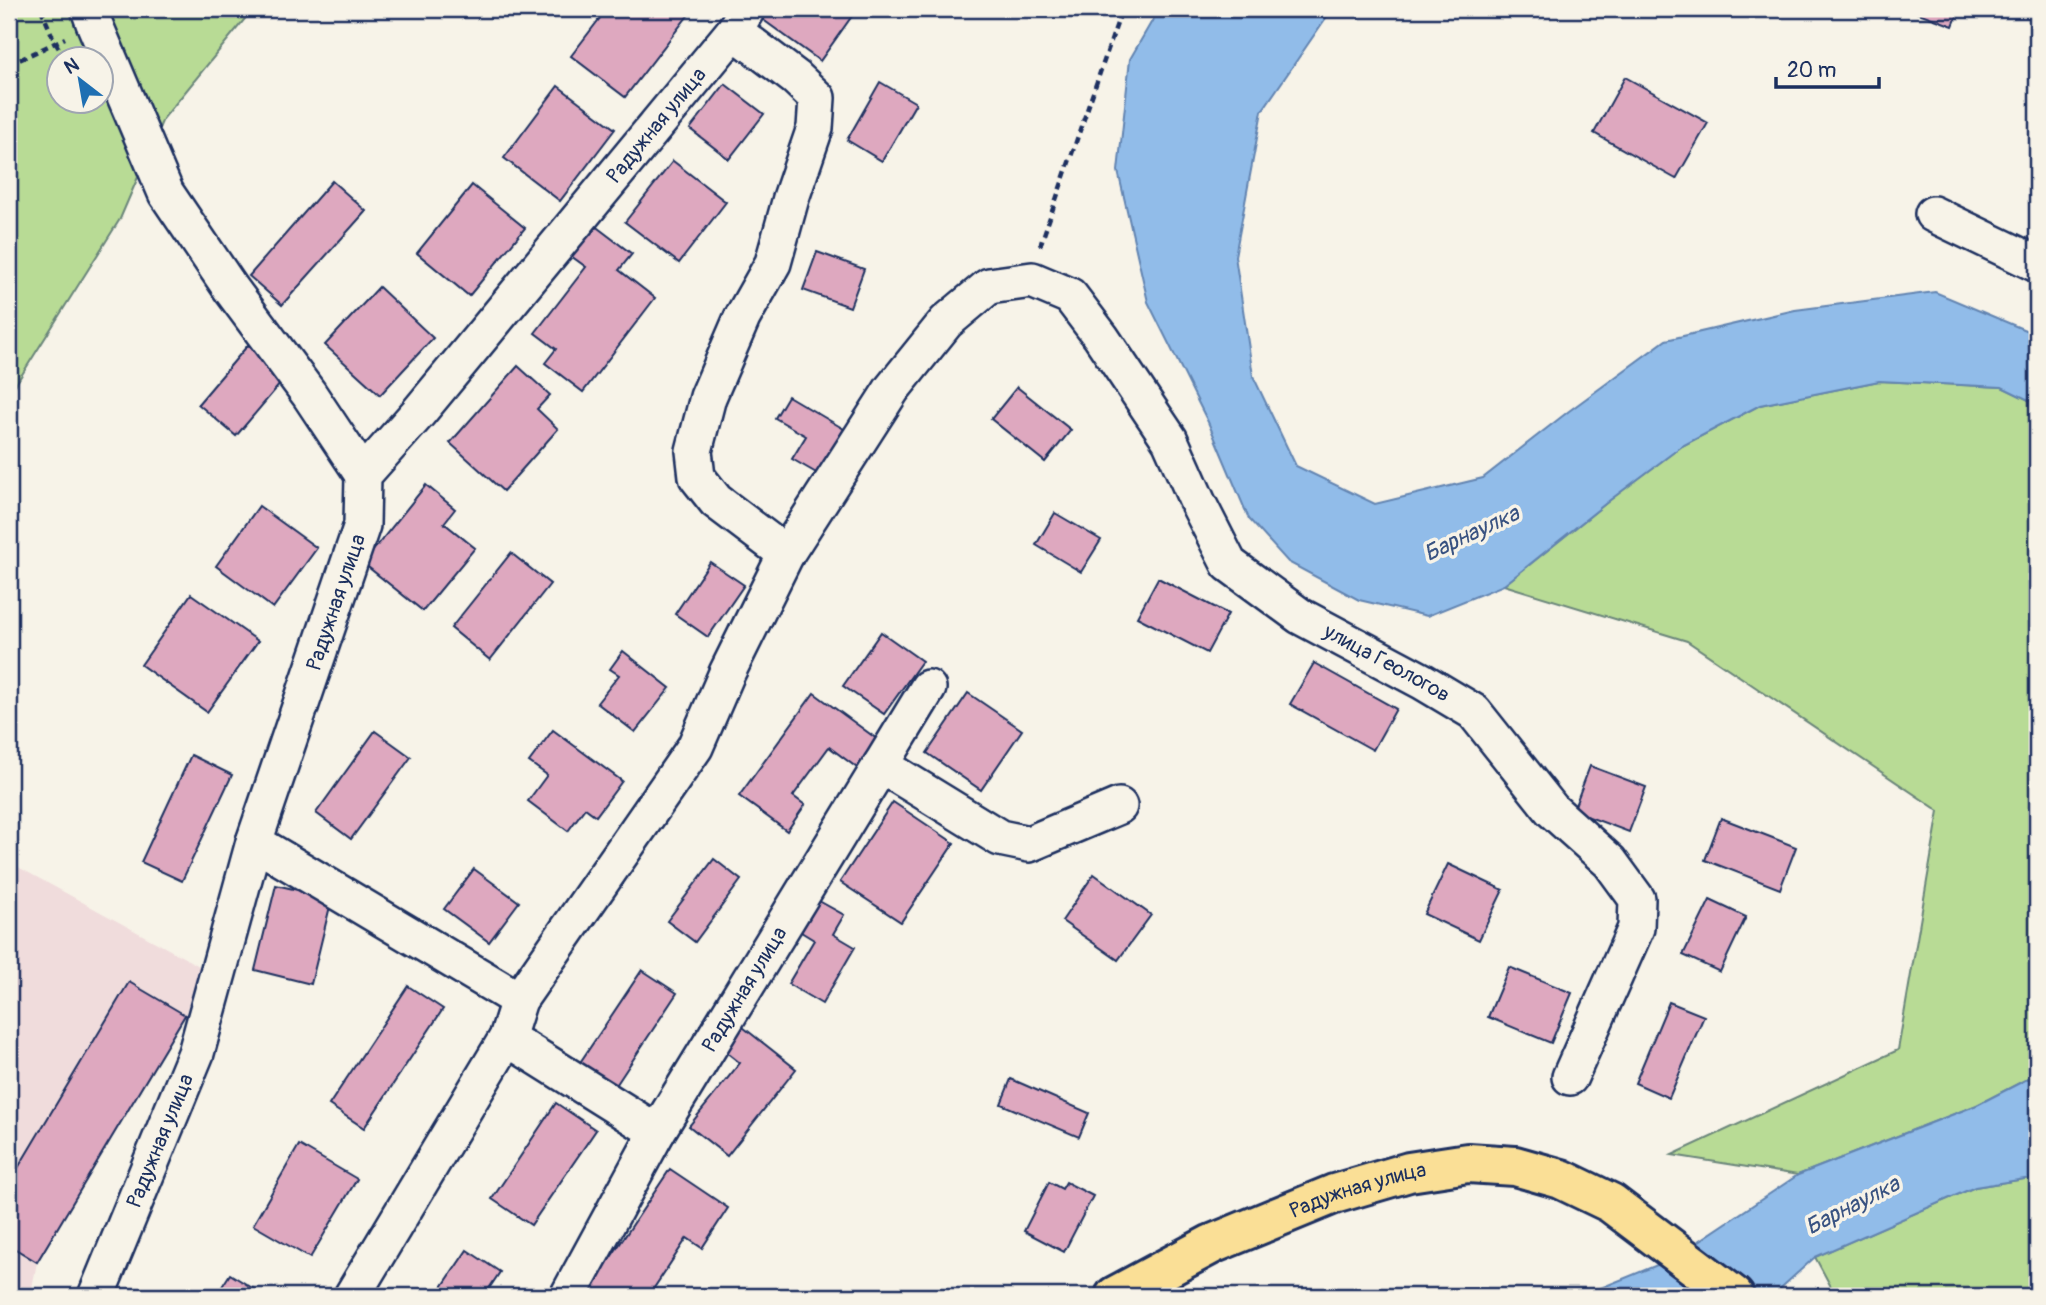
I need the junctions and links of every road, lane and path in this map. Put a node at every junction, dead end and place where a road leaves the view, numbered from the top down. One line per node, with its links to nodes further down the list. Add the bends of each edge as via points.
1 (41, 9): 5 (path)
2 (1122, 9): 10 (path, via 1041,245)
3 (91, 16): 5 (path); 11 (street, via 166,193)
4 (741, 20): 11 (street, Радужная улица); 12 (street, via 817,98 815,128 773,263 742,318 708,397 694,451 696,477 716,501)
5 (55, 43): 6 (path); 7 (path)
6 (57, 46)
7 (9, 65)
8 (1933, 214): 9 (street)
9 (2037, 264)
10 (989, 286): 12 (street, via 946,322 892,388); 19 (street, улица Геологов, via 1032,280 1070,296 1170,440 1229,564 1300,616 1474,712 1552,810 1610,862 1637,899 1636,929)
11 (363, 475): 16 (street, Радужная улица, via 362,526)
12 (786, 554): 17 (street, via 695,747)
13 (928, 688): 14 (street, Радужная улица)
14 (881, 765): 15 (street, via 1000,838 1029,844); 20 (street, Радужная улица)
15 (1119, 806)
16 (254, 842): 17 (street); 21 (street, Радужная улица, via 196,1053)
17 (519, 1000): 18 (street)
18 (507, 1038): 20 (street); 22 (street)
19 (1570, 1077)
20 (657, 1132): 23 (street, Радужная улица)
21 (96, 1296)
22 (352, 1296)
23 (568, 1296)
24 (1115, 1296): 25 (main road, Радужная улица, via 1212,1244 1334,1194 1409,1172 1468,1163 1515,1166 1561,1179 1611,1203)
25 (1734, 1296)

